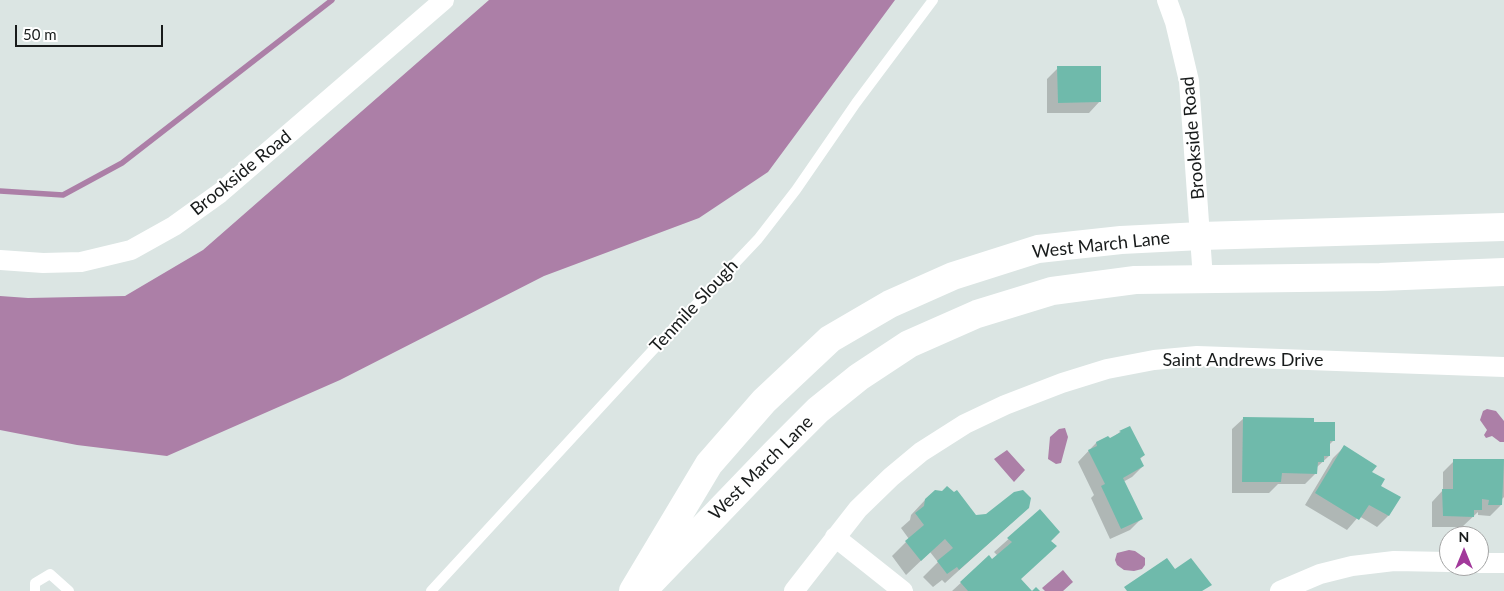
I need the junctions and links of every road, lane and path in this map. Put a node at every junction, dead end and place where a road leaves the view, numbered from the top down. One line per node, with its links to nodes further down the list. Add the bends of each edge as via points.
1 (444, 0): 6 (street, Brookside Road, via 220,193 174,226 131,250 81,262)
2 (933, 0): 16 (lane, Tenmile Slough, via 758,239)
3 (1167, 0): 5 (street, Brookside Road, via 1189,81)
4 (1504, 227): 5 (street, West March Lane)
5 (1201, 236): 8 (street, Brookside Road); 17 (street, West March Lane, via 1121,240 1038,250 953,276 890,304 830,339 764,400 709,464)
6 (0, 260)
7 (1504, 272): 8 (street, West March Lane, via 1380,277)
8 (1203, 278): 18 (street, West March Lane, via 1135,280 1052,291 977,314 908,344 818,410)
9 (1504, 368): 10 (street, Saint Andrews Drive, via 1197,356 1107,369 1005,405 965,424 891,477)
10 (835, 537): 19 (street, Saint Andrews Drive); 20 (street)
11 (1439, 562): 21 (street, via 1394,561 1352,566 1320,574)
12 (1489, 563): 13 (street)
13 (1504, 563)
14 (35, 591): 15 (lane, via 35,583 50,574)
15 (69, 591)
16 (431, 591)
17 (632, 591)
18 (643, 591)
19 (794, 591)
20 (903, 591)
21 (1280, 591)

